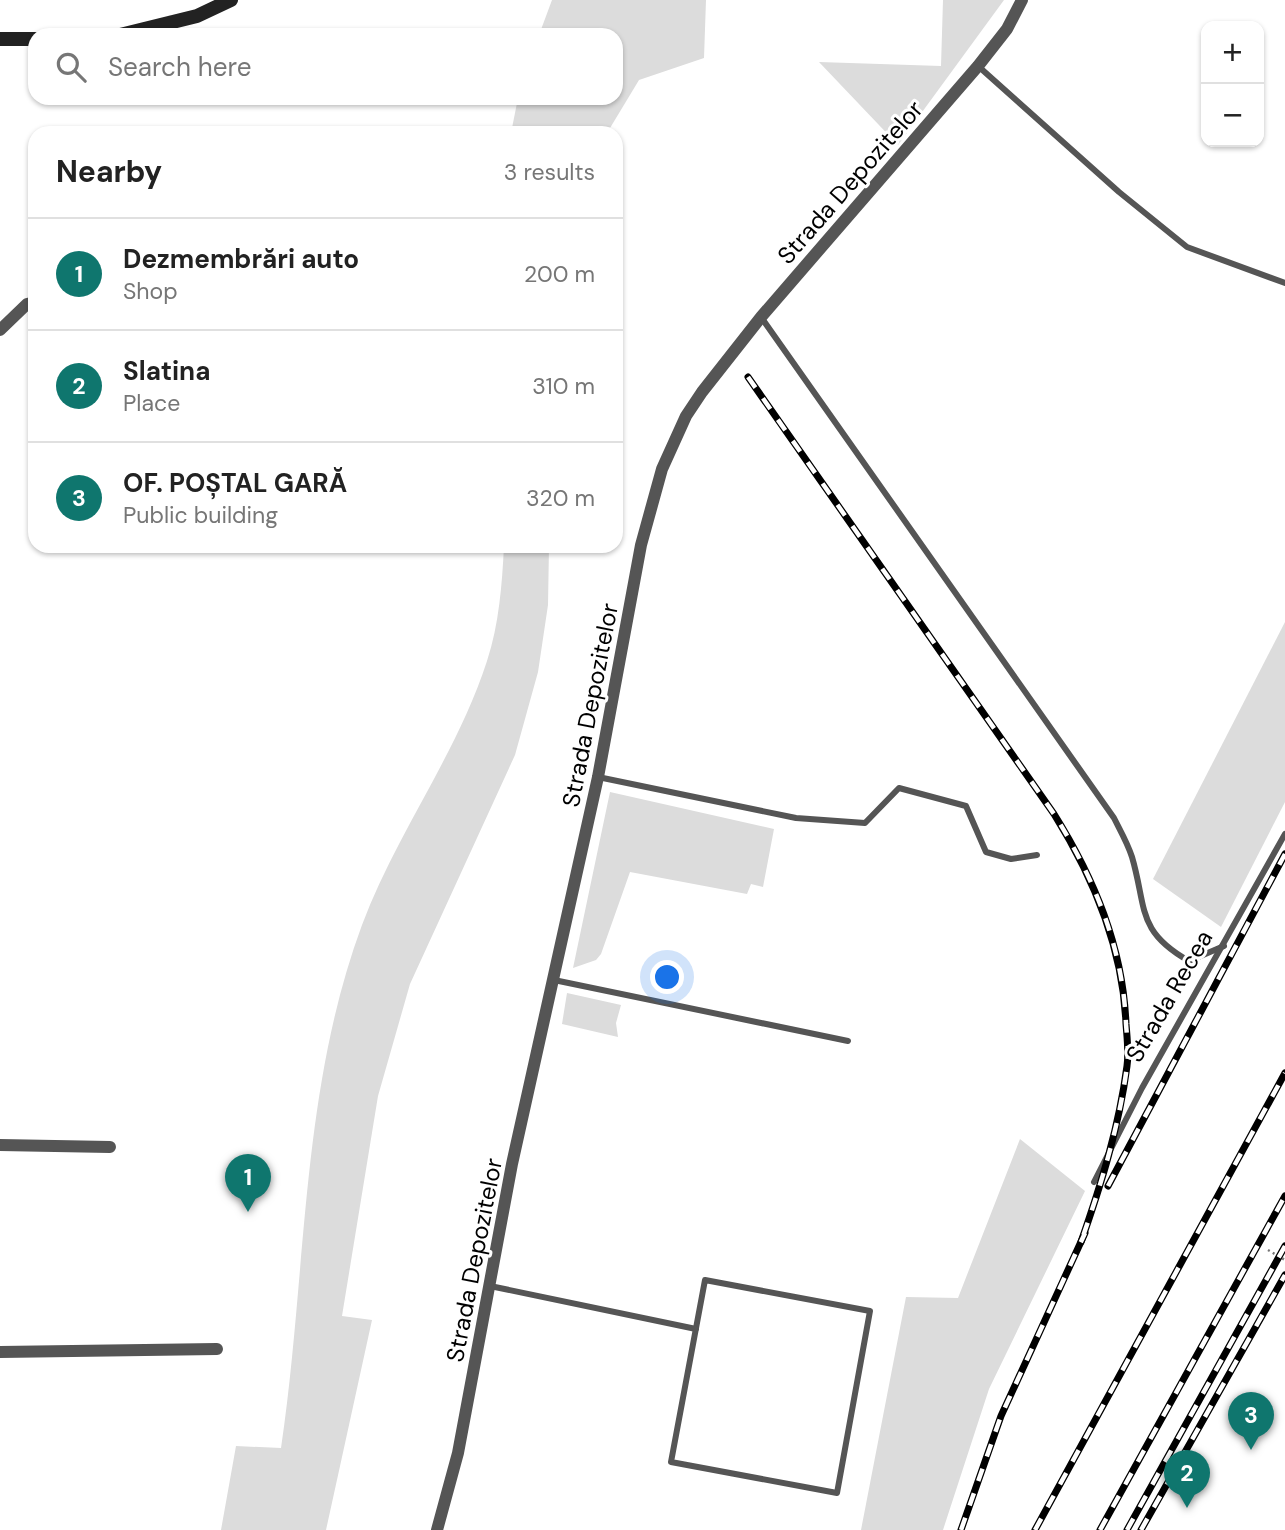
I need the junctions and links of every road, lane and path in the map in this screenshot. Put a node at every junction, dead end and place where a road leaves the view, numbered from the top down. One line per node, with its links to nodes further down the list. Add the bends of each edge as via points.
1 (231, 0): 3 (main road, via 197,16)
2 (1022, 0): 6 (street, Strada Depozitelor, via 1007,29)
3 (148, 28)
4 (0, 39): 5 (main road)
5 (28, 39)
6 (978, 66): 7 (lane, via 1187,247); 9 (street, Strada Depozitelor)
7 (1285, 283)
8 (28, 304): 10 (street)
9 (761, 317): 11 (street, Strada Depozitelor, via 686,416 662,469 642,545); 14 (lane, via 1114,818 1132,857 1142,913 1164,947 1189,961)
10 (0, 330)
11 (598, 777): 13 (lane, via 796,818 865,823 899,788 966,806 986,852 1011,859); 15 (street, Strada Depozitelor)
12 (1285, 834): 14 (lane, Strada Recea)
13 (1037, 855)
14 (1224, 946): 19 (lane, Strada Recea)
15 (554, 980): 16 (lane); 22 (street, Strada Depozitelor)
16 (848, 1041)
17 (0, 1145): 18 (street)
18 (110, 1147)
19 (1094, 1182)
20 (1268, 1250): 21 (path)
21 (1285, 1259)
22 (488, 1286): 23 (lane); 26 (street, Strada Depozitelor, via 458,1452)
23 (696, 1329): 23 (lane, via 671,1462 837,1493 870,1311 705,1280)
24 (218, 1349): 25 (street)
25 (0, 1352)
26 (438, 1530)

